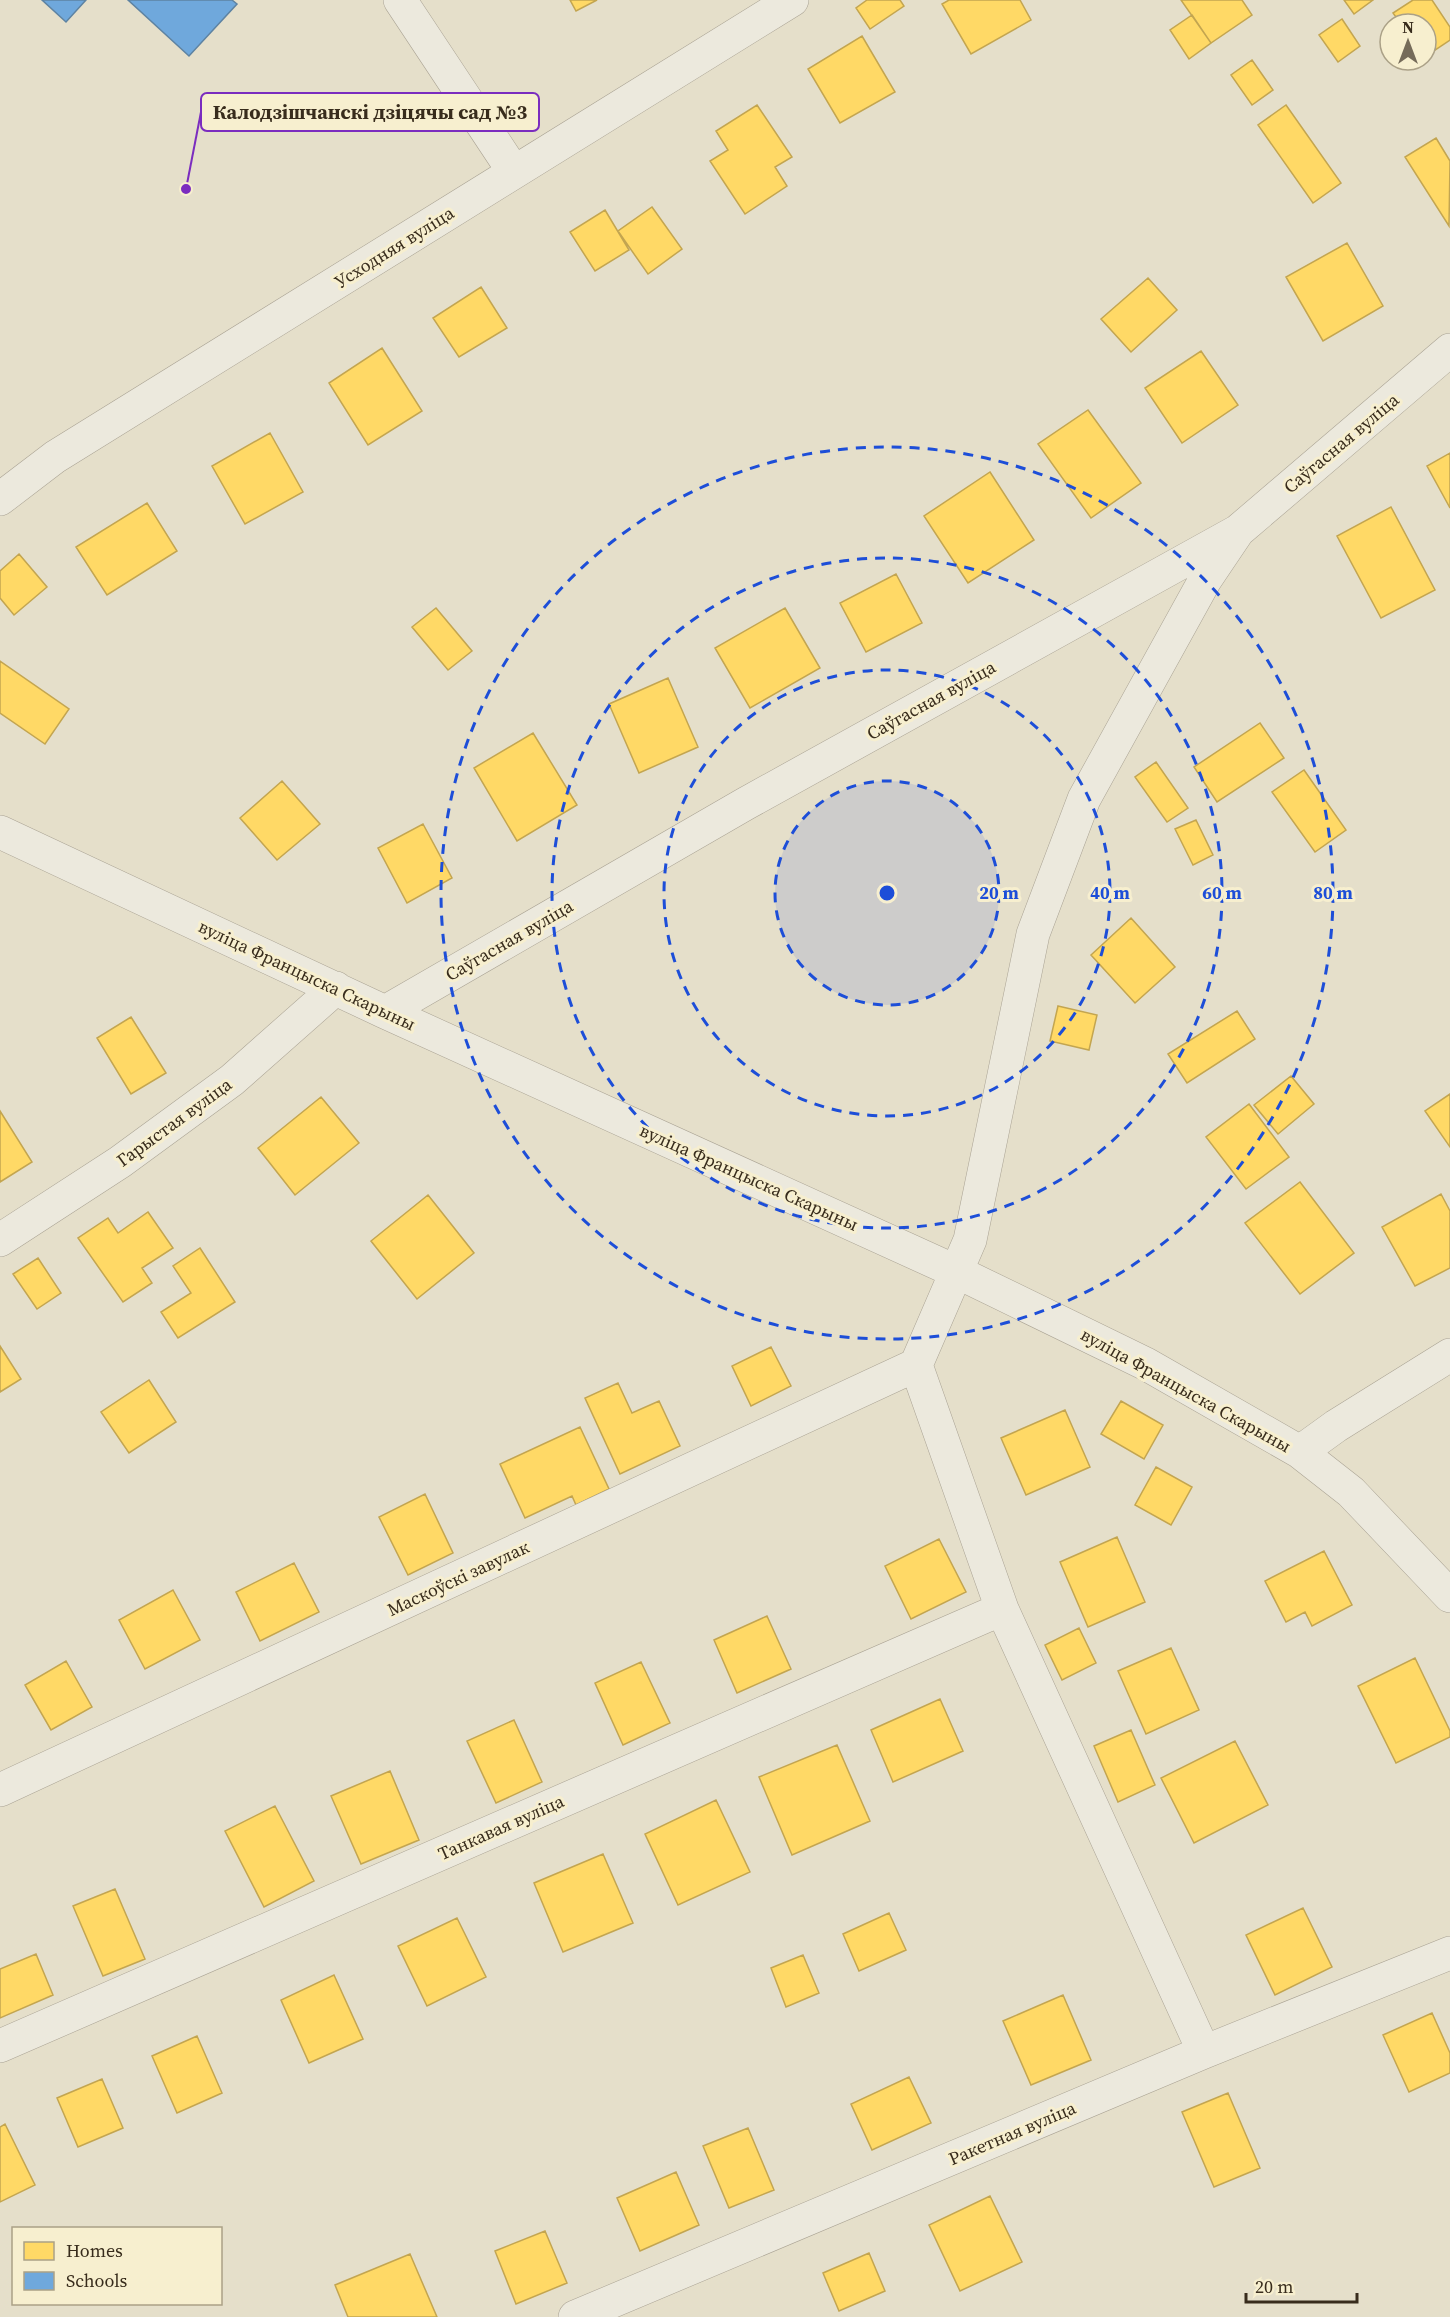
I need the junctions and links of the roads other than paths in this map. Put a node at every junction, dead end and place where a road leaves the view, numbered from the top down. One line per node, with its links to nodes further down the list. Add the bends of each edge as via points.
1 (400, 0): 3 (street)
2 (792, 0): 3 (street, Усходняя вуліца)
3 (514, 172): 5 (street, Усходняя вуліца, via 55,457)
4 (1450, 350): 6 (street, Саўгасная вуліца)
5 (0, 499)
6 (1238, 531): 9 (street, Саўгасная вуліца, via 755,799); 11 (street, via 1205,580 1084,799 1040,913 1006,1053 970,1240)
7 (0, 832): 8 (street, вуліца Францыска Скарыны)
8 (336, 988): 9 (street, вуліца Францыска Скарыны); 10 (street, Гарыстая вуліца, via 232,1080 120,1162)
9 (385, 1012): 11 (street, вуліца Францыска Скарыны)
10 (0, 1240)
11 (957, 1272): 13 (street); 14 (street, вуліца Францыска Скарыны, via 1146,1364)
12 (1450, 1355): 14 (street)
13 (916, 1365): 16 (street); 17 (street, Маскоўскі завулак)
14 (1300, 1452): 15 (street, вуліца Францыска Скарыны, via 1351,1492)
15 (1450, 1596)
16 (1002, 1609): 19 (street, Танкавая вуліца); 20 (street)
17 (0, 1790)
18 (1450, 1953): 20 (street, Ракетная вуліца)
19 (0, 2046)
20 (1204, 2052): 21 (street, Ракетная вуліца)
21 (575, 2317)

